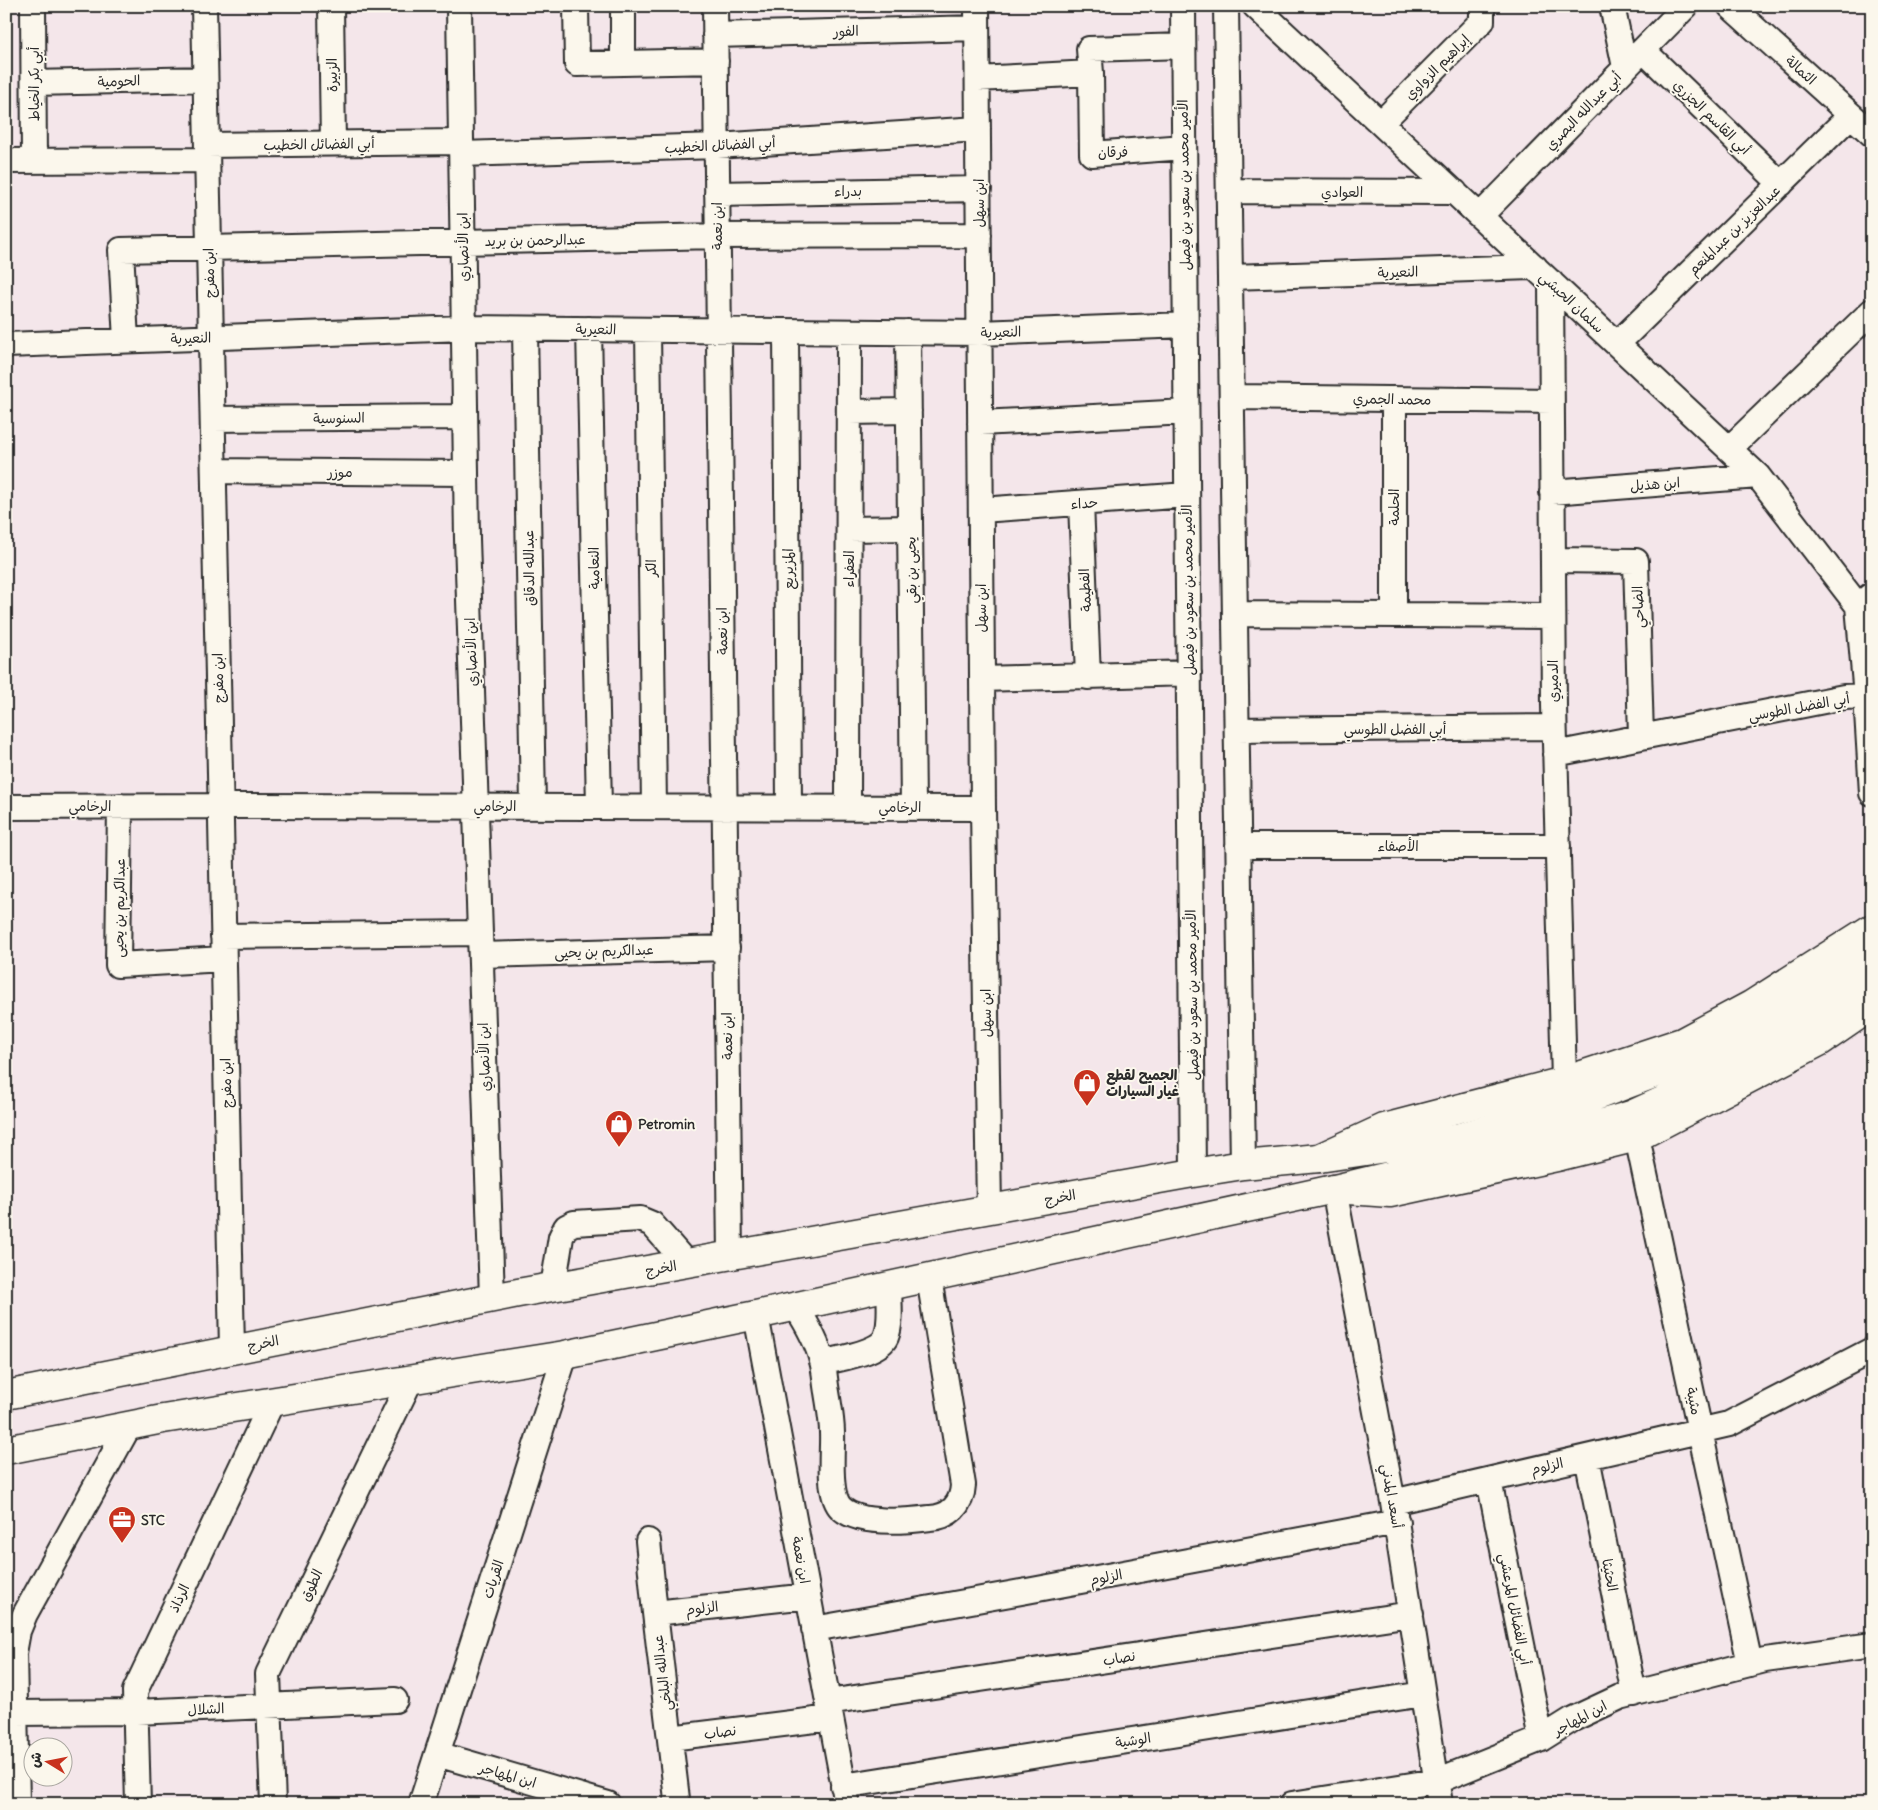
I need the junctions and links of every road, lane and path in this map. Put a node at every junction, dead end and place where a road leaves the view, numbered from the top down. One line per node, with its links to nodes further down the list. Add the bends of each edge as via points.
1 (34, 6): 25 (street, أبي بكر الخياط)
2 (204, 6): 23 (street, ابن مفرج)
3 (331, 6): 30 (street, الزبيرة)
4 (459, 6): 33 (street, ابن الأنصاري)
5 (576, 6): 20 (street, via 577,64)
6 (623, 6): 20 (street)
7 (715, 6): 16 (street, ابن نعمة)
8 (1183, 6): 17 (street, الأمير محمد بن سعود بن فيصل)
9 (1226, 6): 39 (street)
10 (1255, 6): 27 (street, سلمان الحبشي)
11 (1482, 6): 27 (street, إبراهيم الزواوي, via 1482,21)
12 (1612, 6): 21 (street)
13 (1686, 6): 18 (street, أبي عبدالله البصري)
14 (1730, 6): 26 (street, الثمالة)
15 (977, 17): 16 (street, الفور); 24 (street, ابن سهل)
16 (715, 35): 19 (street, ابن نعمة)
17 (1183, 46): 22 (street, فرقان, via 1089,49); 32 (street, الأمير محمد بن سعود بن فيصل)
18 (1644, 51): 21 (street, أبي عبدالله البصري); 37 (street, أبي القاسم الجزري)
19 (716, 61): 20 (street); 31 (street, ابن نعمة)
20 (623, 63)
21 (1625, 68): 42 (street, أبي عبدالله البصري)
22 (1090, 73): 24 (street); 32 (street, فرقان, via 1092,154)
23 (205, 79): 25 (street, الحومية); 34 (street, ابن مفرج)
24 (978, 79): 28 (street, ابن سهل)
25 (34, 83): 36 (street, أبي بكر الخياط)
26 (1851, 115): 29 (street, الثمالة); 37 (street, عبدالعزيز بن عبدالمنعم)
27 (1381, 123): 40 (street, سلمان الحبشي)
28 (978, 129): 31 (street, أبي الفضائل الخطيب); 38 (street, ابن سهل)
29 (1872, 134)
30 (333, 144): 33 (street, أبي الفضائل الخطيب); 34 (street, أبي الفضائل الخطيب)
31 (717, 146): 33 (street, أبي الفضائل الخطيب); 41 (street, ابن نعمة)
32 (1184, 147): 50 (street, الأمير محمد بن سعود بن فيصل)
33 (462, 148): 45 (street, ابن الأنصاري)
34 (207, 152): 36 (street, أبي الفضائل الخطيب); 46 (street, ابن مفرج)
35 (6, 161): 36 (street, أبي الفضائل الخطيب)
36 (34, 161)
37 (1781, 184): 62 (street, عبدالعزيز بن عبدالمنعم)
38 (978, 189): 41 (street, بدراء); 43 (street, ابن سهل)
39 (1229, 191): 40 (street, العوادي); 48 (street)
40 (1455, 192): 42 (street, سلمان الحبشي)
41 (717, 194): 44 (street, ابن نعمة)
42 (1480, 216): 47 (street, سلمان الحبشي)
43 (979, 235): 44 (street, عبدالرحمن بن بريد); 59 (street, ابن سهل)
44 (717, 236): 45 (street, عبدالرحمن بن بريد); 55 (street, ابن نعمة)
45 (463, 242): 46 (street, عبدالرحمن بن بريد); 51 (street, ابن الأنصاري)
46 (209, 248): 60 (street, ابن مفرج); 61 (street, عبدالرحمن بن بريد, via 120,250)
47 (1543, 275): 48 (street, النعيرية); 62 (street, سلمان الحبشي); 66 (street, الدميري)
48 (1230, 277): 64 (street)
49 (1872, 311): 73 (street)
50 (1186, 325): 59 (street, النعيرية); 69 (street, الأمير محمد بن سعود بن فيصل)
51 (464, 328): 52 (street, النعيرية); 60 (street, النعيرية); 70 (street, ابن الأنصاري)
52 (524, 329): 53 (street, النعيرية); 101 (street, عبدالله الدقاق)
53 (589, 329): 54 (street, النعيرية); 102 (street, النعامية)
54 (648, 330): 55 (street, النعيرية); 103 (street, الكر)
55 (718, 330): 56 (street, النعيرية); 104 (street, ابن نعمة)
56 (786, 331): 57 (street, النعيرية); 105 (street, المزيريع)
57 (850, 332): 58 (street, النعيرية); 68 (street, العفراء)
58 (908, 332): 59 (street, النعيرية); 67 (street, يحيى بن بقي)
59 (980, 333): 72 (street, ابن سهل)
60 (211, 338): 61 (street, النعيرية); 71 (street, ابن مفرج)
61 (126, 340): 63 (street, النعيرية)
62 (1617, 344): 73 (street, سلمان الحبشي)
63 (6, 345)
64 (1232, 397): 65 (street, محمد الجمري); 85 (street)
65 (1394, 399): 66 (street, محمد الجمري); 86 (street, الحلمة)
66 (1551, 400): 77 (street, الدميري)
67 (909, 411): 68 (street); 81 (street, يحيى بن بقي)
68 (849, 412): 82 (street, العفراء)
69 (1186, 412): 72 (street); 78 (street, الأمير محمد بن سعود بن فيصل)
70 (465, 417): 71 (street, السنوسية); 75 (street, ابن الأنصاري)
71 (213, 420): 74 (street, ابن مفرج)
72 (980, 423): 80 (street, ابن سهل)
73 (1729, 449): 76 (street, سلمان الحبشي)
74 (214, 471): 75 (street, موزر); 98 (street, ابن مفرج)
75 (466, 473): 99 (street, ابن الأنصاري)
76 (1758, 476): 77 (street, ابن هذيل); 84 (street, سلمان الحبشي)
77 (1552, 492): 83 (street, الدميري)
78 (1187, 495): 79 (street, حداء); 88 (street, الأمير محمد بن سعود بن فيصل)
79 (1081, 503): 80 (street, حداء); 89 (street, الفطيمة)
80 (981, 510): 90 (street, ابن سهل)
81 (910, 528): 82 (street); 107 (street, يحيى بن بقي)
82 (850, 529): 106 (street, العفراء)
83 (1552, 560): 87 (street, الدميري); 94 (street, الضاحي, via 1636,561)
84 (1867, 603): 91 (street)
85 (1235, 614): 86 (street); 93 (street)
86 (1394, 616): 87 (street)
87 (1553, 616): 92 (street, الدميري)
88 (1189, 673): 89 (street); 123 (street, الأمير محمد بن سعود بن فيصل)
89 (1088, 677): 90 (street)
90 (982, 680): 108 (street, ابن سهل)
91 (1866, 696): 94 (street, أبي الفضل الطوسي, via 1844,697); 96 (street)
92 (1554, 727): 93 (street, أبي الفضل الطوسي); 95 (street, الدميري)
93 (1237, 730): 109 (street)
94 (1641, 737): 95 (street, أبي الفضل الطوسي)
95 (1555, 754): 110 (street, الدميري)
96 (1872, 793)
97 (120, 806): 98 (street, الرخامي); 100 (street, الرخامي); 113 (street, عبدالكريم بن يحيى, via 118,965)
98 (220, 806): 99 (street, الرخامي); 113 (street, ابن مفرج)
99 (476, 806): 101 (street, الرخامي); 112 (street, ابن الأنصاري)
100 (6, 807)
101 (533, 807): 102 (street, الرخامي)
102 (598, 807): 103 (street, الرخامي)
103 (654, 807): 104 (street, الرخامي)
104 (725, 807): 105 (street, الرخامي); 114 (street, ابن نعمة)
105 (789, 807): 106 (street, الرخامي)
106 (848, 807): 107 (street, الرخامي)
107 (913, 807): 108 (street, الرخامي)
108 (983, 808): 125 (street, ابن سهل)
109 (1238, 846): 110 (street, الأصفاء); 122 (street)
110 (1558, 846): 118 (street, الدميري)
111 (1872, 928): 118 (main road, via 1751,1005 1682,1042)
112 (481, 944): 113 (street, عبدالكريم بن يحيى); 114 (street, عبدالكريم بن يحيى); 131 (street, ابن الأنصاري)
113 (223, 947): 134 (street, ابن مفرج)
114 (726, 948): 126 (street, ابن نعمة)
115 (1872, 954): 120 (main road, via 1768,1022 1672,1067)
116 (1872, 985): 120 (main road, via 1758,1051 1631,1115 1577,1131)
117 (1872, 1006): 119 (main road, via 1820,1041)
118 (1564, 1080): 121 (main road, via 1384,1128)
119 (1637, 1137): 124 (main road, via 1390,1193); 142 (street, مثيبة)
120 (1461, 1147): 121 (main road, الخرج); 124 (main road)
121 (1319, 1158): 122 (main road, الخرج)
122 (1243, 1165): 123 (main road, الخرج)
123 (1193, 1173): 125 (main road, الخرج)
124 (1334, 1189): 128 (main road); 146 (street, أسعد المدني)
125 (989, 1210): 126 (main road, الخرج)
126 (730, 1256): 127 (main road, الخرج)
127 (687, 1264): 130 (main road, الخرج); 130 (street, via 652,1224 640,1218 574,1223 566,1227 561,1237)
128 (929, 1278): 129 (main road); 137 (street, via 962,1473 963,1492 954,1510 938,1518 900,1521 854,1515 842,1509 835,1501 833,1486 832,1432)
129 (889, 1286): 132 (main road); 137 (street, via 889,1325 882,1343 874,1349)
130 (553, 1287): 131 (main road, الخرج)
131 (492, 1298): 134 (main road, الخرج)
132 (796, 1307): 133 (main road); 137 (street)
133 (756, 1315): 136 (main road); 148 (street, ابن نعمة)
134 (232, 1349): 139 (main road, الخرج)
135 (1872, 1350): 142 (street, الزلوم, via 1729,1424)
136 (565, 1355): 138 (main road); 163 (street, القريات)
137 (823, 1363)
138 (411, 1380): 140 (main road); 157 (street, الطوق, via 268,1674)
139 (6, 1396)
140 (272, 1402): 141 (main road); 159 (street, الرذاذ, via 135,1691)
141 (129, 1426): 143 (main road); 160 (street, via 21,1622 14,1653)
142 (1700, 1430): 144 (street, الزلوم); 153 (street, مثيبة)
143 (6, 1450)
144 (1587, 1457): 145 (street, الزلوم); 155 (street, الحثيثا)
145 (1489, 1480): 146 (street, الزلوم); 162 (street, أبي الفضائل المرعشي)
146 (1395, 1512): 150 (street, أسعد المدني); 151 (street, الزلوم, via 1026,1592)
147 (648, 1541): 149 (street, عبدالله البلخي)
148 (808, 1596): 149 (street, الزلوم); 151 (street, ابن نعمة)
149 (655, 1613): 161 (street, عبدالله البلخي)
150 (1411, 1614): 154 (street, أسعد المدني); 158 (street, نصاب)
151 (814, 1629): 158 (street, ابن نعمة)
152 (1872, 1645): 153 (street, ابن المهاجر)
153 (1750, 1664): 155 (street, ابن المهاجر)
154 (1424, 1694): 164 (street, أسعد المدني); 165 (street, الوشية)
155 (1634, 1694): 162 (street, ابن المهاجر, via 1620,1697 1574,1719)
156 (395, 1700): 157 (street, الشلال)
157 (269, 1706): 159 (street, الشلال); 169 (street, الطوق)
158 (829, 1710): 161 (street, نصاب); 165 (street, ابن نعمة)
159 (136, 1712): 160 (street, الشلال); 168 (street, الرذاذ)
160 (16, 1713): 167 (street)
161 (670, 1738): 172 (street, عبدالله البلخي)
162 (1541, 1739): 164 (street, ابن المهاجر)
163 (437, 1754): 170 (street, القريات); 171 (street, ابن المهاجر)
164 (1437, 1781): 166 (street, ابن المهاجر); 174 (street, أسعد المدني)
165 (845, 1795)
166 (1319, 1802): 173 (street, ابن المهاجر)
167 (17, 1804)
168 (138, 1804)
169 (272, 1804)
170 (421, 1804)
171 (608, 1804)
172 (675, 1804)
173 (1292, 1804)
174 (1440, 1804)

